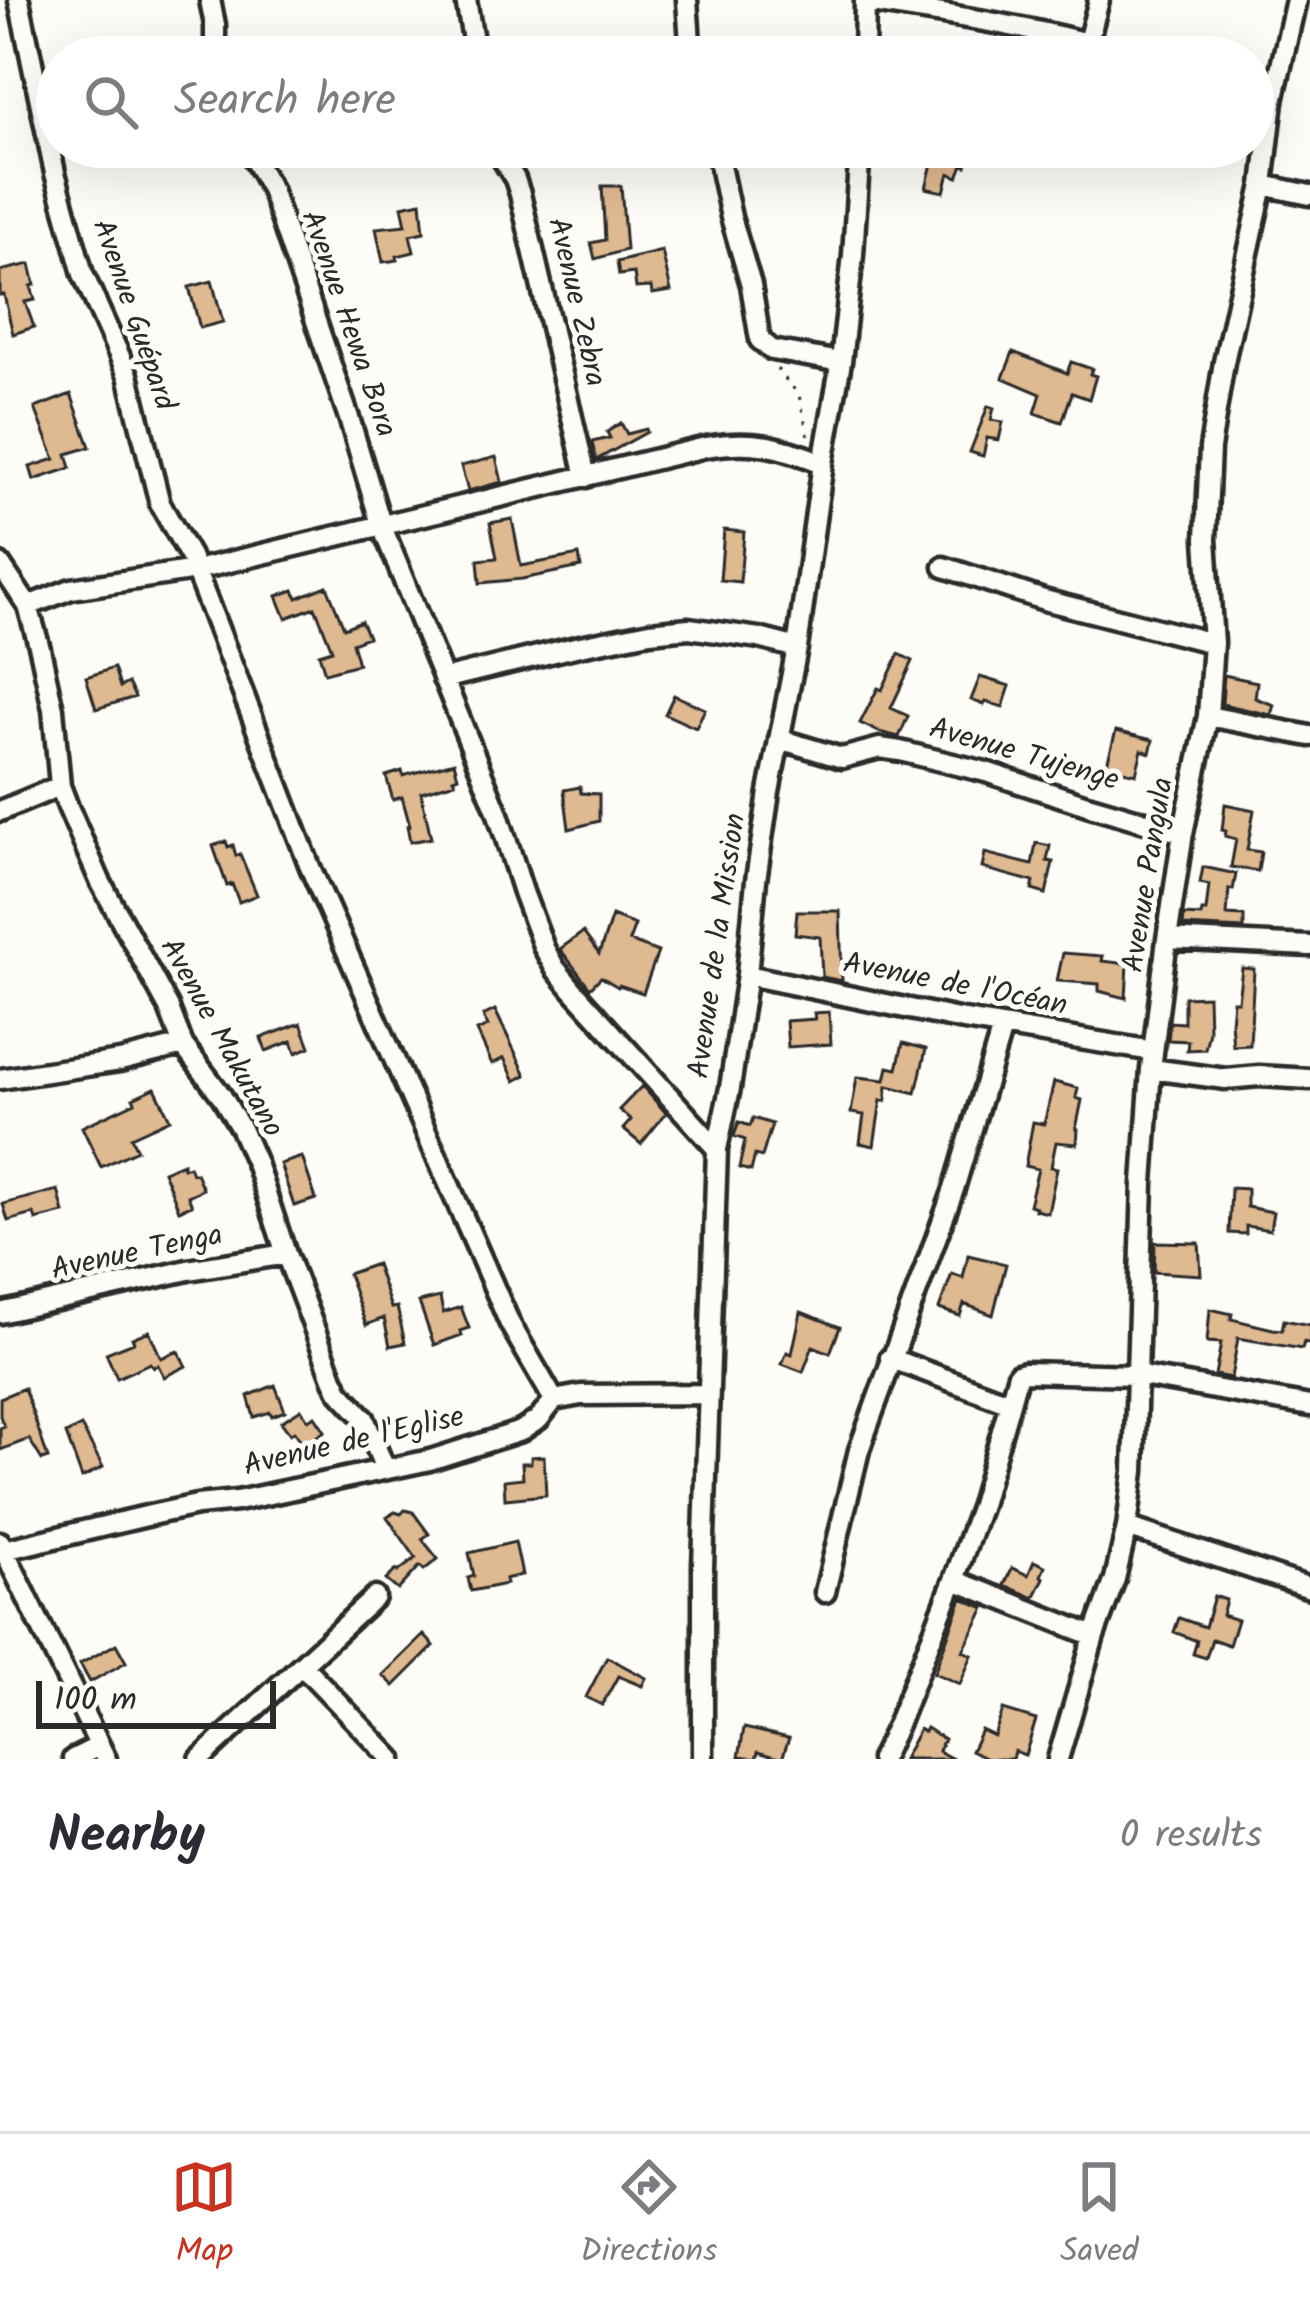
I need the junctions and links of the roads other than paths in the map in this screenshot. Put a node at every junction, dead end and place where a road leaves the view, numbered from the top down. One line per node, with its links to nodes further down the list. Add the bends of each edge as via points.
1 (19, 0): 14 (street, Avenue Guépard)
2 (210, 0): 8 (street)
3 (466, 0): 9 (street)
4 (687, 0): 10 (street)
5 (1099, 0): 13 (street)
6 (1296, 0): 15 (street, Avenue Pangula)
7 (865, 1): 11 (street); 12 (street)
8 (214, 36)
9 (472, 36)
10 (690, 36)
11 (864, 36)
12 (1059, 36)
13 (1090, 36)
14 (36, 82)
15 (1274, 97)
16 (54, 168): 30 (street, Avenue Guépard, via 83,274 128,375 160,504)
17 (260, 168): 27 (street, Avenue Hewa Bora)
18 (508, 168): 26 (street, Avenue Zebra)
19 (720, 168): 24 (street, via 764,346)
20 (859, 168): 24 (street, Avenue de la Mission)
21 (1265, 168): 22 (street, Avenue Pangula)
22 (1263, 185): 23 (street); 32 (street, Avenue Pangula, via 1210,448)
23 (1310, 195)
24 (841, 362): 25 (street, Avenue de la Mission)
25 (823, 463): 26 (street, via 739,442); 33 (street, Avenue de la Mission)
26 (586, 476): 27 (street)
27 (381, 524): 30 (street); 34 (street, Avenue Hewa Bora)
28 (0, 564): 31 (street, Avenue Makutano)
29 (944, 567): 32 (street)
30 (196, 570): 31 (street, via 95,584); 55 (street, Avenue Guépard, via 310,867 510,1324)
31 (28, 606): 38 (street, Avenue Makutano, via 53,709)
32 (1213, 644): 35 (street, Avenue Pangula)
33 (797, 648): 34 (street, via 689,628); 37 (street, Avenue de la Mission)
34 (442, 679): 49 (street, Avenue Hewa Bora, via 556,968)
35 (1208, 716): 36 (street); 40 (street, Avenue Pangula)
36 (1310, 736)
37 (779, 739): 40 (street, Avenue Tujenge, via 842,758 890,748); 43 (street, Avenue de la Mission)
38 (61, 786): 39 (street); 45 (street, Avenue Makutano)
39 (0, 811)
40 (1183, 833): 41 (street, Avenue Pangula)
41 (1166, 939): 42 (street); 46 (street, Avenue Pangula)
42 (1310, 946)
43 (747, 975): 44 (street, Avenue de l'Océan); 49 (street, Avenue de la Mission)
44 (1002, 1028): 46 (street, Avenue de l'Océan); 52 (street, via 954,1190)
45 (183, 1045): 47 (street); 50 (street, Avenue Makutano, via 241,1129)
46 (1152, 1060): 48 (street, Avenue de l'Océan, via 1226,1079); 53 (street, Avenue Pangula)
47 (0, 1079)
48 (1310, 1079)
49 (717, 1149): 54 (street, Avenue de la Mission)
50 (286, 1254): 51 (street, Avenue Tenga); 58 (street, Avenue Makutano, via 339,1391 360,1412)
51 (0, 1313)
52 (890, 1358): 56 (street); 63 (street)
53 (1136, 1376): 56 (street, via 1021,1372); 57 (street); 59 (street, Avenue Pangula)
54 (708, 1394): 55 (street); 71 (street, Avenue de la Mission)
55 (554, 1400): 58 (street, Avenue de l'Eglise, via 520,1431)
56 (1010, 1403): 61 (street)
57 (1310, 1406)
58 (385, 1469): 60 (street, Avenue de l'Eglise)
59 (1127, 1527): 62 (street); 65 (street, Avenue Pangula)
60 (2, 1546): 67 (street)
61 (954, 1580): 65 (street); 72 (street)
62 (1310, 1588)
63 (825, 1592)
64 (375, 1597): 66 (street)
65 (1094, 1636): 73 (street, Avenue Pangula)
66 (302, 1665): 69 (street); 70 (street)
67 (102, 1752): 68 (street)
68 (73, 1759)
69 (200, 1759)
70 (392, 1759)
71 (703, 1759)
72 (881, 1759)
73 (1058, 1759)

